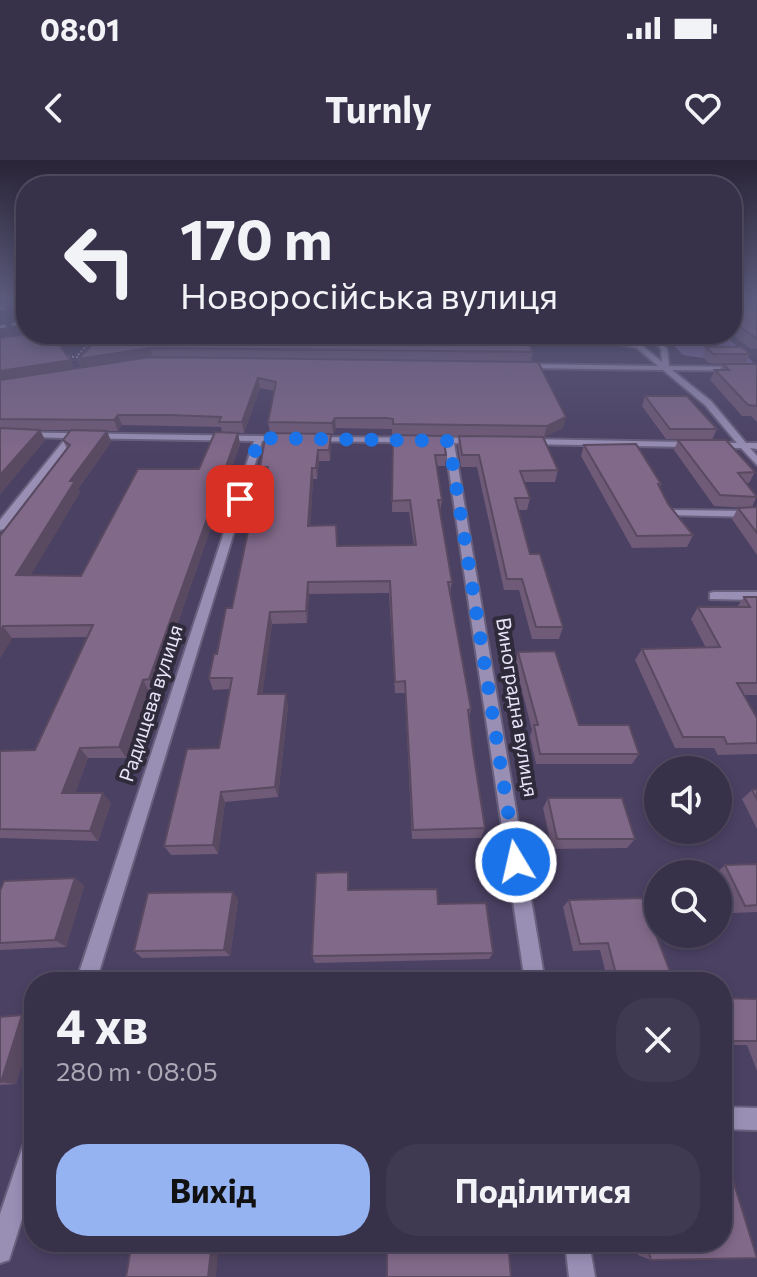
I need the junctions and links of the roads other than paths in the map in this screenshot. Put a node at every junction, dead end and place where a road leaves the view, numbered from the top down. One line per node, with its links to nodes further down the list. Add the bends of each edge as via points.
1 (645, 351): 4 (street)
2 (664, 351): 4 (street)
3 (510, 366): 4 (street)
4 (666, 368): 5 (street); 14 (street, via 708,403)
5 (757, 369)
6 (0, 434): 7 (street)
7 (72, 435): 8 (street); 19 (street)
8 (259, 438): 9 (street); 22 (street, Радищева вулиця)
9 (291, 439)
10 (307, 439): 11 (street)
11 (449, 441): 12 (street); 23 (street, Виноградна вулиця)
12 (480, 442)
13 (511, 442): 14 (street)
14 (743, 445): 15 (street); 16 (street)
15 (757, 446)
16 (757, 462)
17 (670, 513): 18 (street)
18 (757, 514)
19 (0, 527)
20 (714, 596): 21 (street)
21 (757, 596)
22 (89, 972)
23 (533, 972)
24 (732, 1118): 25 (street)
25 (757, 1119)
26 (24, 1176): 27 (street)
27 (0, 1251)
28 (578, 1252): 29 (street)
29 (582, 1277)

